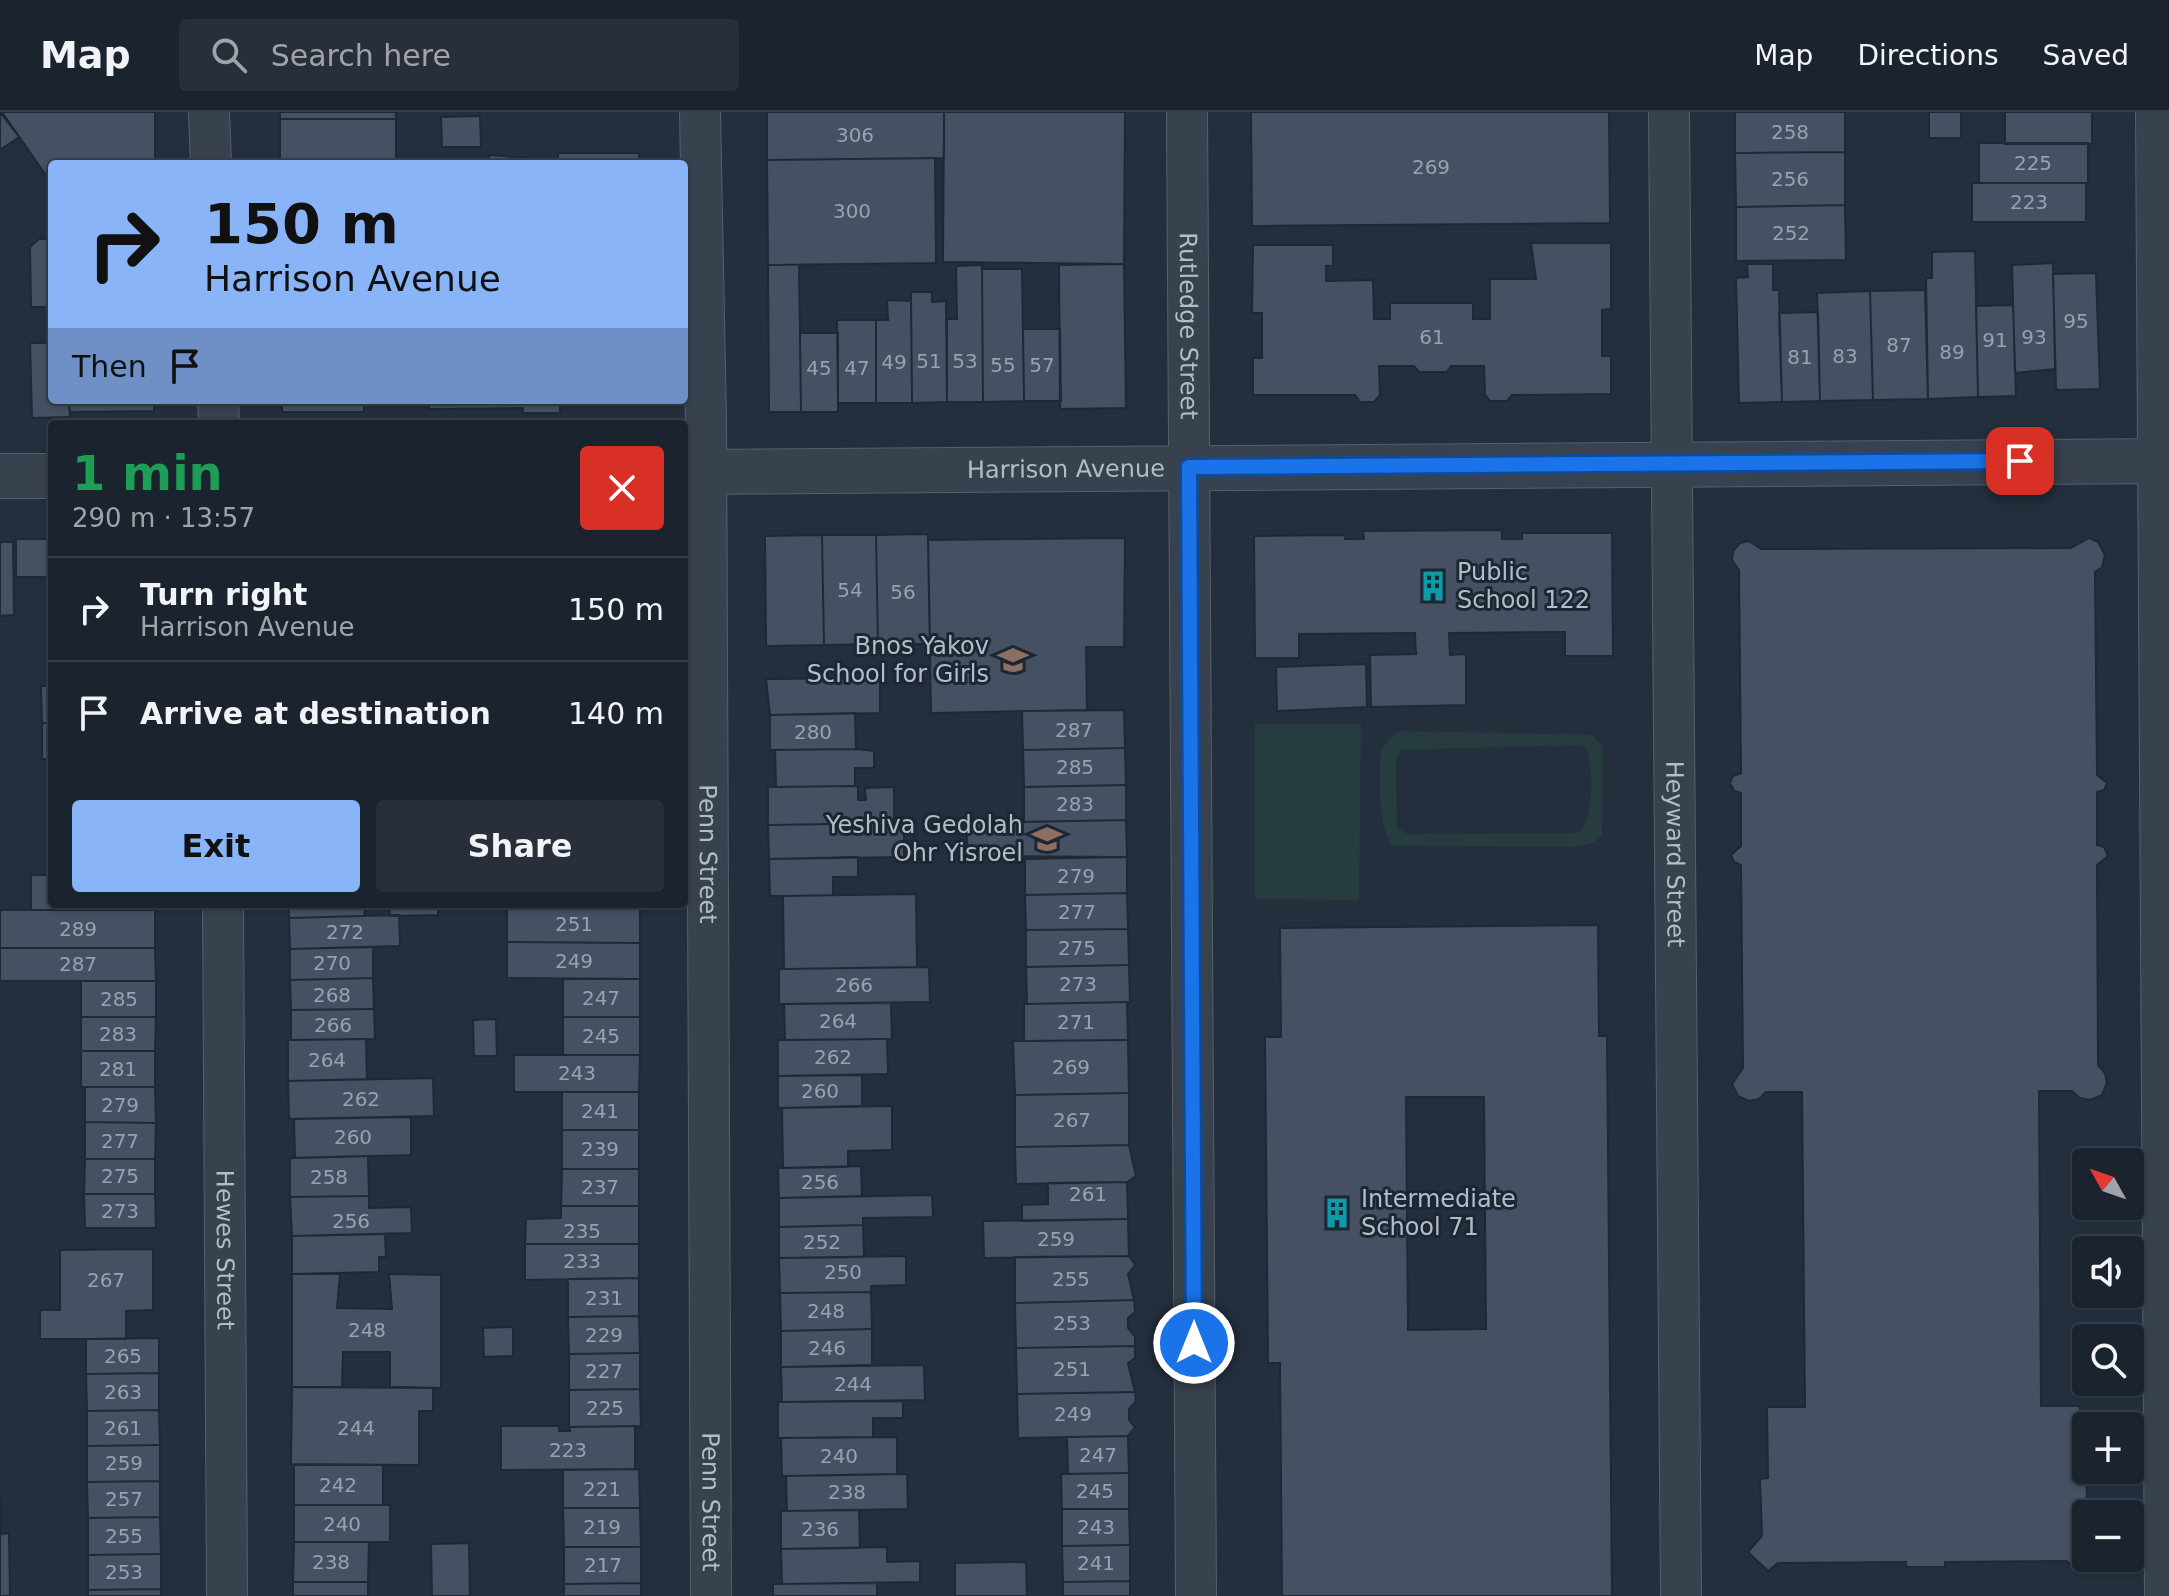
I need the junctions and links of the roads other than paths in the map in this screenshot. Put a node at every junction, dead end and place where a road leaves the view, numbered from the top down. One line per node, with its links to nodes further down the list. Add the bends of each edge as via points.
1 (209, 112): 6 (street)
2 (700, 112): 10 (street, Penn Street)
3 (1187, 112): 9 (street, Rutledge Street)
4 (1669, 112): 8 (street, Heyward Street)
5 (2156, 112): 7 (street)
6 (211, 160)
7 (2164, 461): 8 (street, Harrison Avenue); 18 (street)
8 (1674, 464): 9 (street, Harrison Avenue); 17 (street, Heyward Street)
9 (1189, 467): 10 (street, Harrison Avenue); 16 (street, Rutledge Street)
10 (695, 472): 15 (street, Penn Street)
11 (0, 476): 12 (street)
12 (48, 476)
13 (223, 908): 14 (street, Hewes Street)
14 (227, 1596)
15 (711, 1596)
16 (1196, 1596)
17 (1681, 1596)
18 (2165, 1596)

